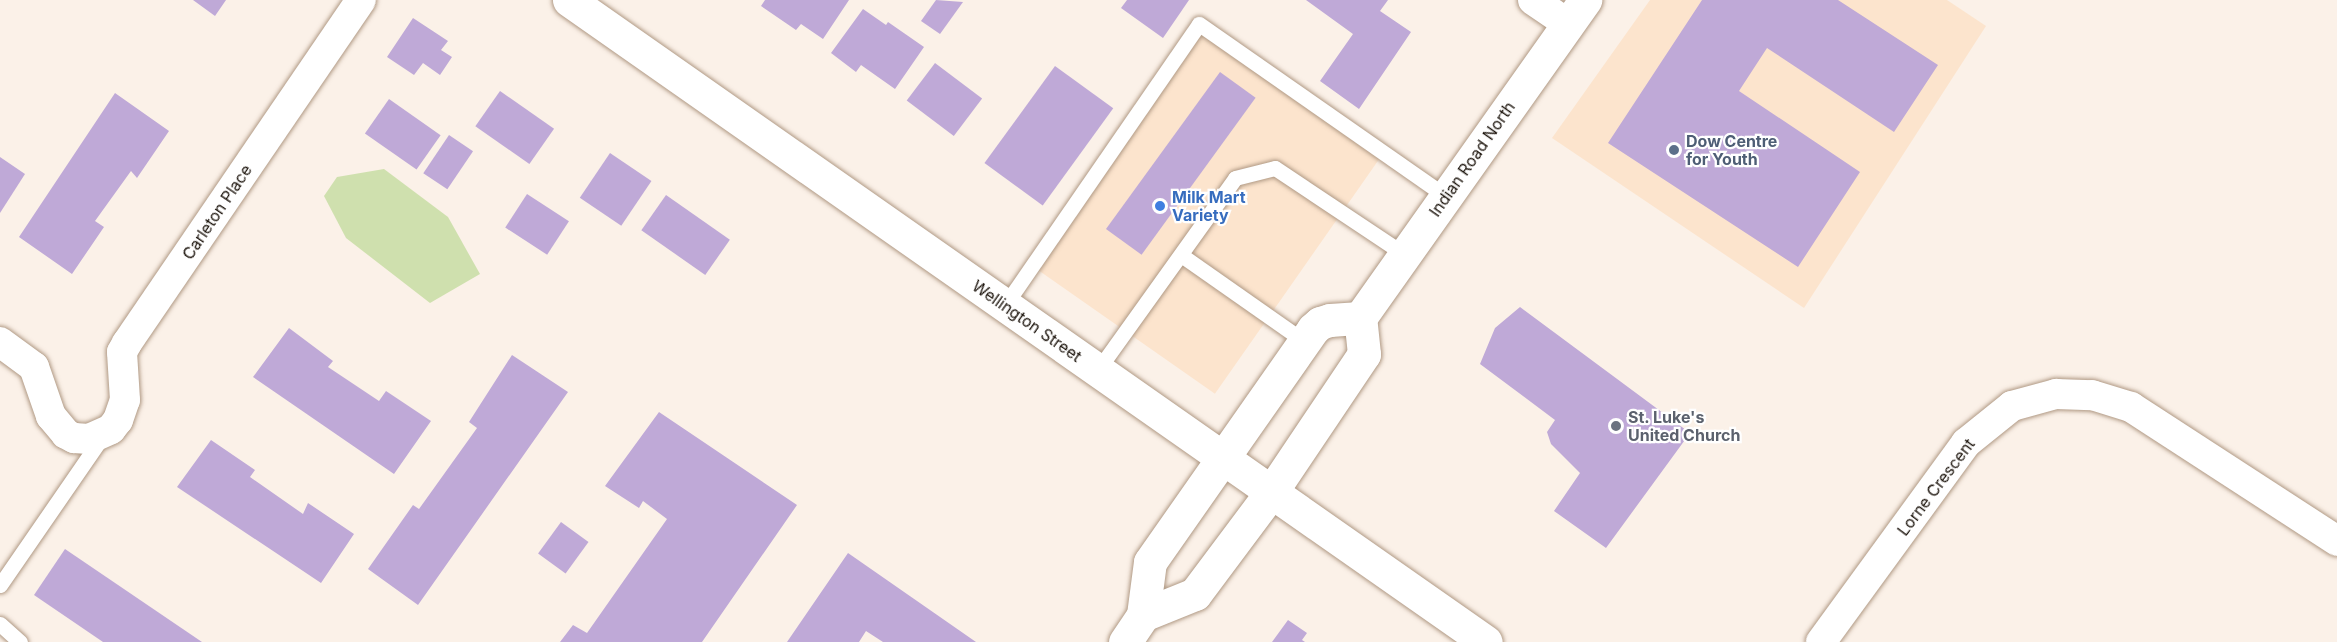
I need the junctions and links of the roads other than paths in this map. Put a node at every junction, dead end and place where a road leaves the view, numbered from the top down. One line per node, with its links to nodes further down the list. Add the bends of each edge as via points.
1 (362, 0): 13 (street, Carleton Place, via 127,343 122,352 126,390 123,410)
2 (568, 0): 8 (main road, Wellington Street)
3 (1533, 0): 4 (street)
4 (1577, 12): 5 (main road, Indian Road North)
5 (1446, 196): 6 (main road, Indian Road North); 8 (lane, via 1198,24)
6 (1404, 254): 7 (lane, via 1275,168 1236,178); 9 (main road, Indian Road North)
7 (1181, 255): 10 (lane); 12 (lane)
8 (1005, 305): 12 (main road, Wellington Street)
9 (1360, 318): 10 (main road, via 1320,323); 15 (main road, via 1364,354)
10 (1304, 341): 14 (main road)
11 (0, 342): 13 (street, via 34,367 47,408 60,430 82,440)
12 (1097, 371): 14 (main road, Wellington Street)
13 (105, 433): 17 (lane)
14 (1221, 458): 15 (main road, Wellington Street); 18 (main road, via 1150,562)
15 (1272, 491): 18 (main road, via 1195,594); 22 (main road, Wellington Street)
16 (2337, 541): 23 (street, Lorne Crescent, via 2131,407 2092,395 2056,394 2012,406 1966,443)
17 (0, 585)
18 (1143, 615): 21 (main road)
19 (0, 624): 20 (lane)
20 (20, 642)
21 (1125, 642)
22 (1486, 642)
23 (1821, 642)

